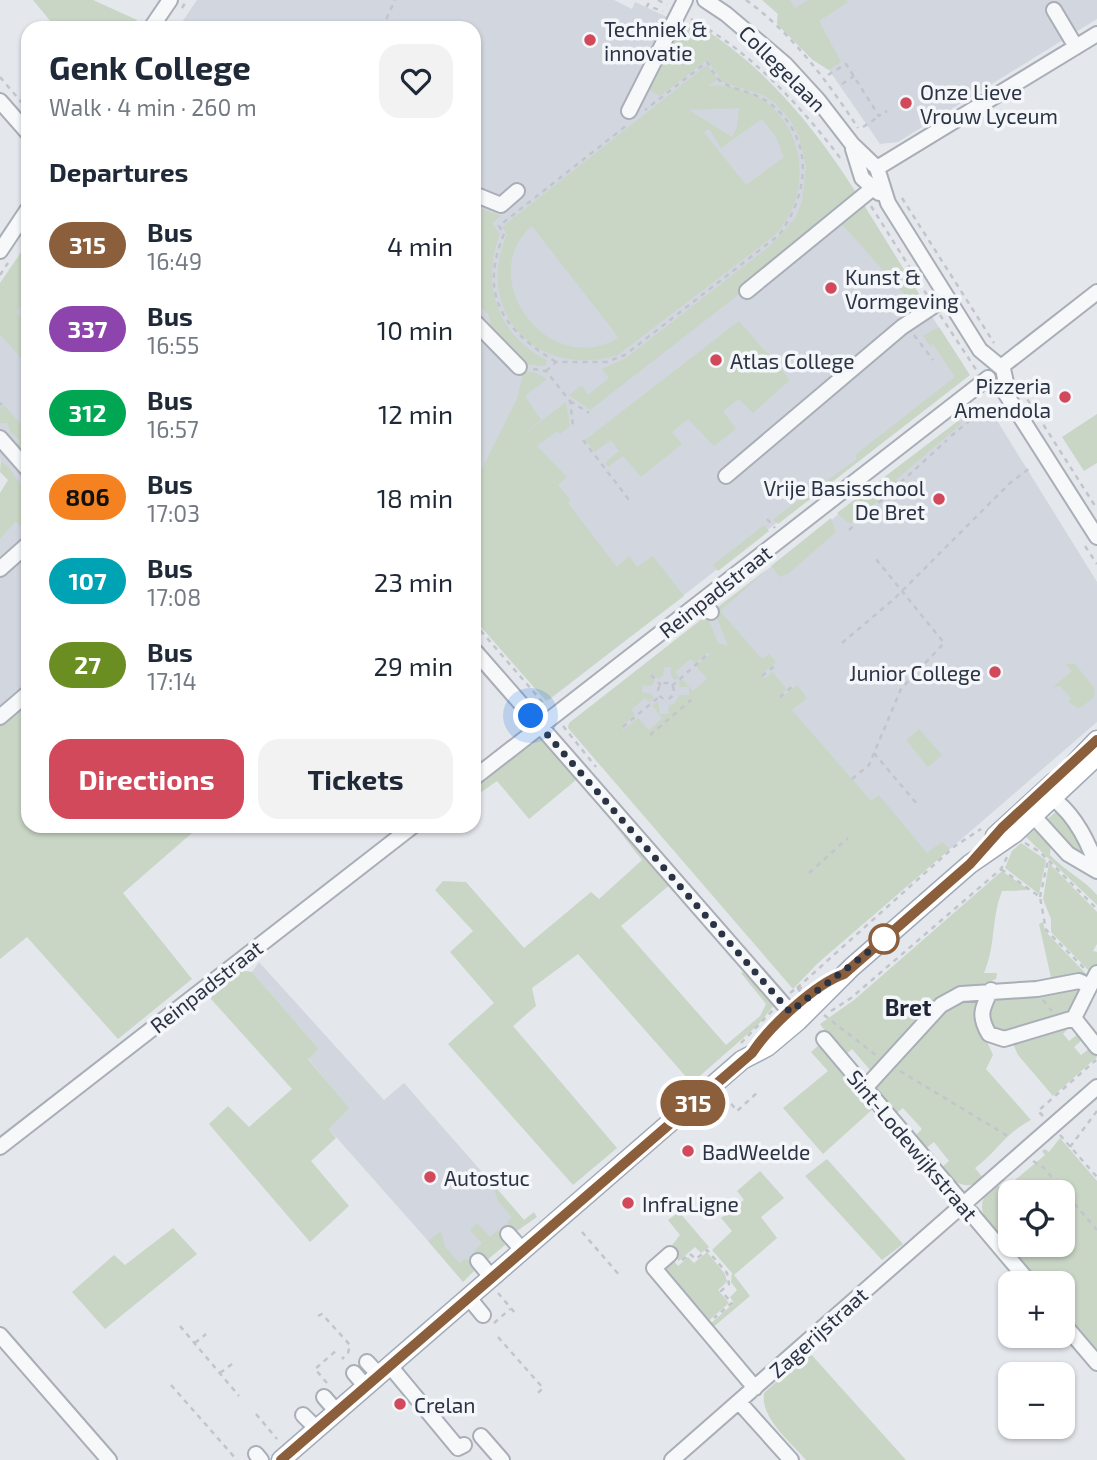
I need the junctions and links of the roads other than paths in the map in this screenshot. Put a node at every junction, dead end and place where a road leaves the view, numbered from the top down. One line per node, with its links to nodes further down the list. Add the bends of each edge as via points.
1 (170, 0): 5 (street)
2 (705, 0): 11 (street, Collegelaan, via 785,64 852,144)
3 (677, 6): 9 (street)
4 (1054, 10): 7 (street)
5 (156, 21)
6 (1097, 34): 7 (street)
7 (1076, 47): 11 (street)
8 (0, 101): 10 (street)
9 (632, 115)
10 (21, 125)
11 (868, 177): 16 (street); 18 (street, Collegelaan)
12 (517, 191): 13 (street, via 501,205)
13 (481, 197)
14 (21, 220): 15 (street)
15 (0, 251)
16 (747, 291)
17 (1097, 292): 21 (street, Reinpadstraat)
18 (947, 297): 21 (street, Collegelaan, via 980,350); 24 (street, via 906,324)
19 (481, 328): 20 (street)
20 (519, 367)
21 (998, 369): 25 (street, Collegelaan); 31 (street, Reinpadstraat)
22 (0, 438): 23 (street)
23 (21, 462)
24 (726, 476)
25 (1097, 537)
26 (21, 550): 27 (street)
27 (0, 569)
28 (481, 658): 31 (street)
29 (21, 699): 30 (street)
30 (0, 717)
31 (540, 726): 34 (street, Reinpadstraat); 41 (street)
32 (1097, 740): 35 (main road)
33 (1097, 757): 35 (main road)
34 (481, 772)
35 (1049, 794): 36 (main road); 38 (street, via 1087,840)
36 (1029, 811): 38 (street, via 1068,854); 41 (main road)
37 (405, 833): 47 (street, Reinpadstraat, via 250,961)
38 (1097, 869)
39 (1094, 979): 40 (street, via 1034,989); 42 (street)
40 (991, 990): 42 (street, via 980,1014 989,1034 1004,1039); 46 (street, via 961,994 941,1005)
41 (794, 1017): 50 (main road, via 767,1047 752,1053)
42 (1068, 1021): 44 (street)
43 (824, 1039): 46 (street, Sint-Lodewijkstraat)
44 (1097, 1046)
45 (1097, 1087): 48 (street, Zagerijstraat)
46 (865, 1088): 48 (street, Sint-Lodewijkstraat)
47 (0, 1147)
48 (963, 1204): 53 (street, Sint-Lodewijkstraat); 63 (street, Zagerijstraat)
49 (508, 1234): 50 (street)
50 (523, 1251): 54 (main road)
51 (670, 1254): 63 (street, via 654,1268)
52 (478, 1261): 54 (street)
53 (1020, 1271)
54 (495, 1285): 55 (main road)
55 (469, 1298): 56 (street); 62 (main road)
56 (488, 1320)
57 (0, 1335): 71 (street)
58 (1075, 1337): 60 (street)
59 (367, 1362): 62 (street)
60 (1097, 1363)
61 (354, 1373): 62 (street)
62 (379, 1376): 66 (main road); 70 (street, via 458,1448)
63 (755, 1388): 65 (street, Zagerijstraat)
64 (323, 1394): 66 (street)
65 (739, 1402): 74 (street, Zagerijstraat); 75 (street)
66 (337, 1412): 68 (main road)
67 (303, 1415): 68 (street)
68 (317, 1429): 72 (main road)
69 (481, 1436): 73 (street)
70 (464, 1445)
71 (106, 1452)
72 (281, 1460)
73 (502, 1460)
74 (672, 1460)
75 (791, 1460)

